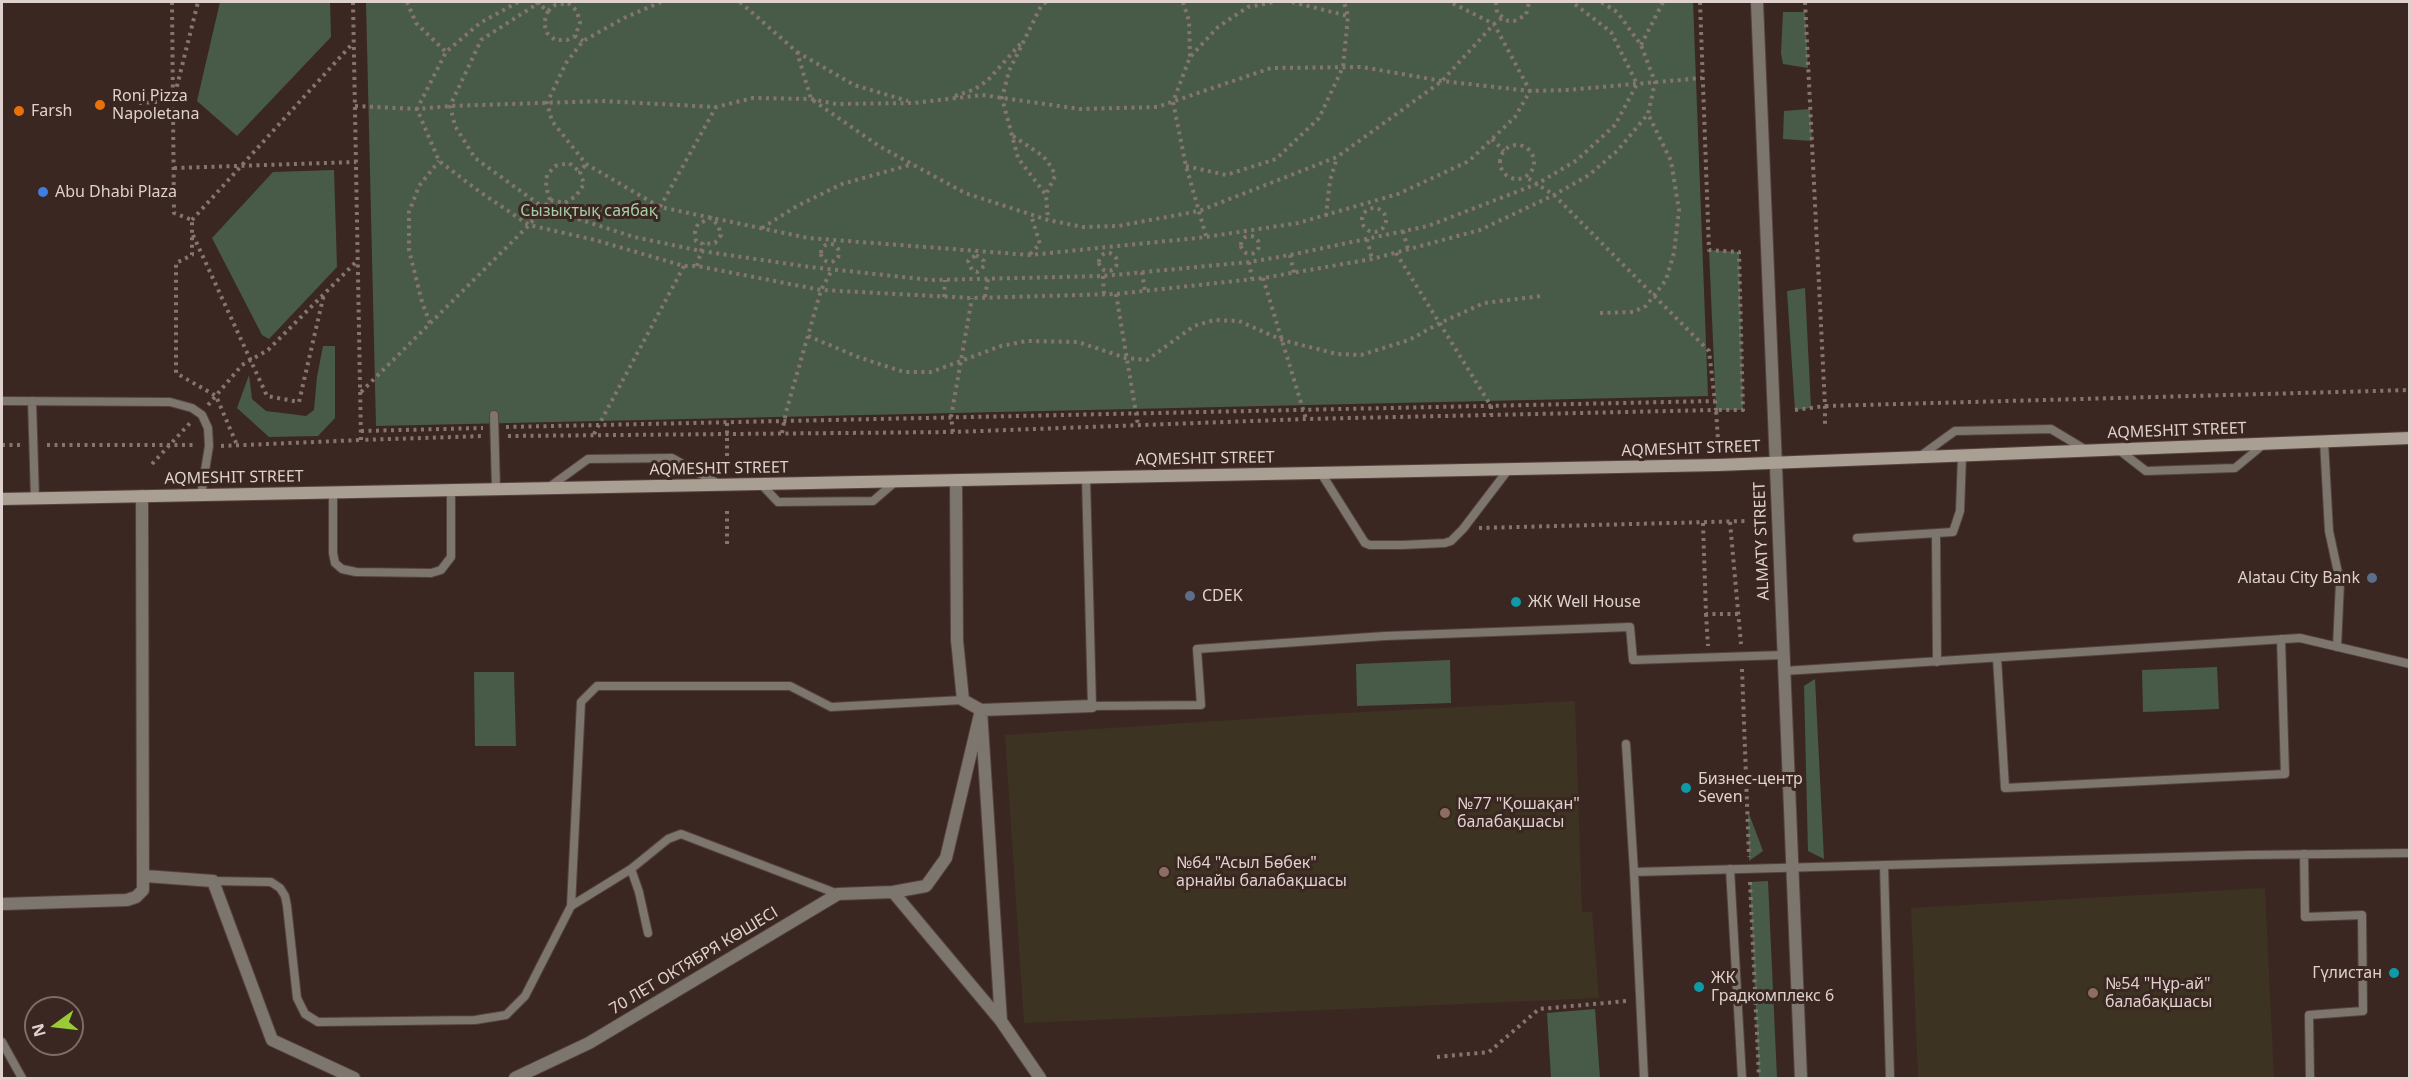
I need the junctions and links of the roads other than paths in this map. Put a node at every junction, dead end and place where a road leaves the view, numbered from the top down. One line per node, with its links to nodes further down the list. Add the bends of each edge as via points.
1 (1757, 2): 12 (street, ALMATY STREET)
2 (2, 401): 3 (lane)
3 (32, 401): 24 (lane, via 170,402 192,408 200,413 208,429); 26 (lane)
4 (494, 415): 21 (lane)
5 (2409, 438): 6 (main road, AQMESHIT STREET)
6 (2324, 441): 7 (main road, AQMESHIT STREET); 31 (lane, via 2329,531 2340,582)
7 (2264, 444): 8 (main road, AQMESHIT STREET); 8 (lane, via 2235,468 2146,471)
8 (2119, 449): 9 (main road, AQMESHIT STREET)
9 (2086, 451): 10 (main road, AQMESHIT STREET); 11 (lane, via 2051,429 1954,431)
10 (1962, 456): 11 (main road, AQMESHIT STREET); 28 (lane, via 1960,511 1953,532)
11 (1918, 458): 12 (main road, AQMESHIT STREET)
12 (1775, 463): 13 (main road, AQMESHIT STREET); 32 (street, ALMATY STREET)
13 (1508, 470): 14 (main road, AQMESHIT STREET); 14 (lane, via 1463,529 1444,543 1370,546)
14 (1321, 473): 15 (main road, AQMESHIT STREET)
15 (1086, 478): 16 (main road, AQMESHIT STREET); 38 (lane)
16 (956, 480): 17 (main road, AQMESHIT STREET); 37 (street, via 957,640)
17 (895, 482): 18 (main road, AQMESHIT STREET); 18 (lane, via 873,501 778,502)
18 (761, 484): 19 (main road, AQMESHIT STREET)
19 (720, 485): 20 (main road, AQMESHIT STREET); 20 (lane, via 672,458 588,459)
20 (547, 488): 21 (main road, AQMESHIT STREET)
21 (496, 489): 22 (main road, AQMESHIT STREET)
22 (451, 490): 23 (main road, AQMESHIT STREET); 23 (lane, via 451,557 441,570 431,573 342,569 333,554)
23 (333, 493): 24 (main road, AQMESHIT STREET)
24 (201, 495): 25 (main road, AQMESHIT STREET)
25 (142, 496): 26 (main road, AQMESHIT STREET); 48 (street)
26 (35, 499): 27 (main road, AQMESHIT STREET)
27 (2, 500)
28 (1936, 534): 29 (lane); 34 (lane)
29 (1857, 538)
30 (2281, 639): 31 (lane, via 2300,638); 33 (lane); 33 (lane, via 2285,774 2005,788)
31 (2337, 647): 35 (lane)
32 (1783, 655): 36 (street, ALMATY STREET); 38 (lane, via 1633,660 1630,627 1386,636 1197,649 1201,705)
33 (1997, 658): 34 (lane)
34 (1937, 662): 36 (lane)
35 (2409, 664)
36 (1784, 671): 46 (street, ALMATY STREET)
37 (963, 700): 39 (street); 53 (lane, via 831,707 790,686 597,686 581,702)
38 (1092, 706): 39 (street)
39 (981, 710): 50 (street, 70 ЛЕТ ОКТЯБРЯ КӨШЕСІ, via 946,858 926,886); 55 (street)
40 (1626, 744): 47 (lane)
41 (2409, 853): 42 (lane)
42 (2304, 854): 43 (lane); 65 (lane, via 2305,917 2362,915 2363,1011 2309,1015)
43 (1884, 865): 46 (lane); 64 (lane)
44 (631, 869): 51 (lane, via 668,839 681,834); 53 (lane); 54 (lane)
45 (1730, 869): 46 (lane); 47 (lane); 62 (lane)
46 (1792, 869): 63 (street, ALMATY STREET)
47 (1634, 872): 61 (lane)
48 (145, 876): 49 (street); 52 (street, via 143,890 127,900)
49 (213, 881): 53 (lane, via 271,882 280,888 287,906 297,998 305,1014 318,1022 475,1020 506,1015 525,996); 58 (street, via 272,1040)
50 (893, 892): 51 (street, 70 ЛЕТ ОКТЯБРЯ КӨШЕСІ); 55 (street)
51 (838, 894): 59 (street, 70 ЛЕТ ОКТЯБРЯ КӨШЕСІ, via 589,1043)
52 (2, 904)
53 (571, 906)
54 (648, 933)
55 (1000, 1021): 60 (street)
56 (2, 1042): 57 (lane)
57 (22, 1078)
58 (354, 1078)
59 (515, 1078)
60 (1040, 1078)
61 (1644, 1078)
62 (1742, 1078)
63 (1801, 1078)
64 (1890, 1078)
65 (2310, 1078)

